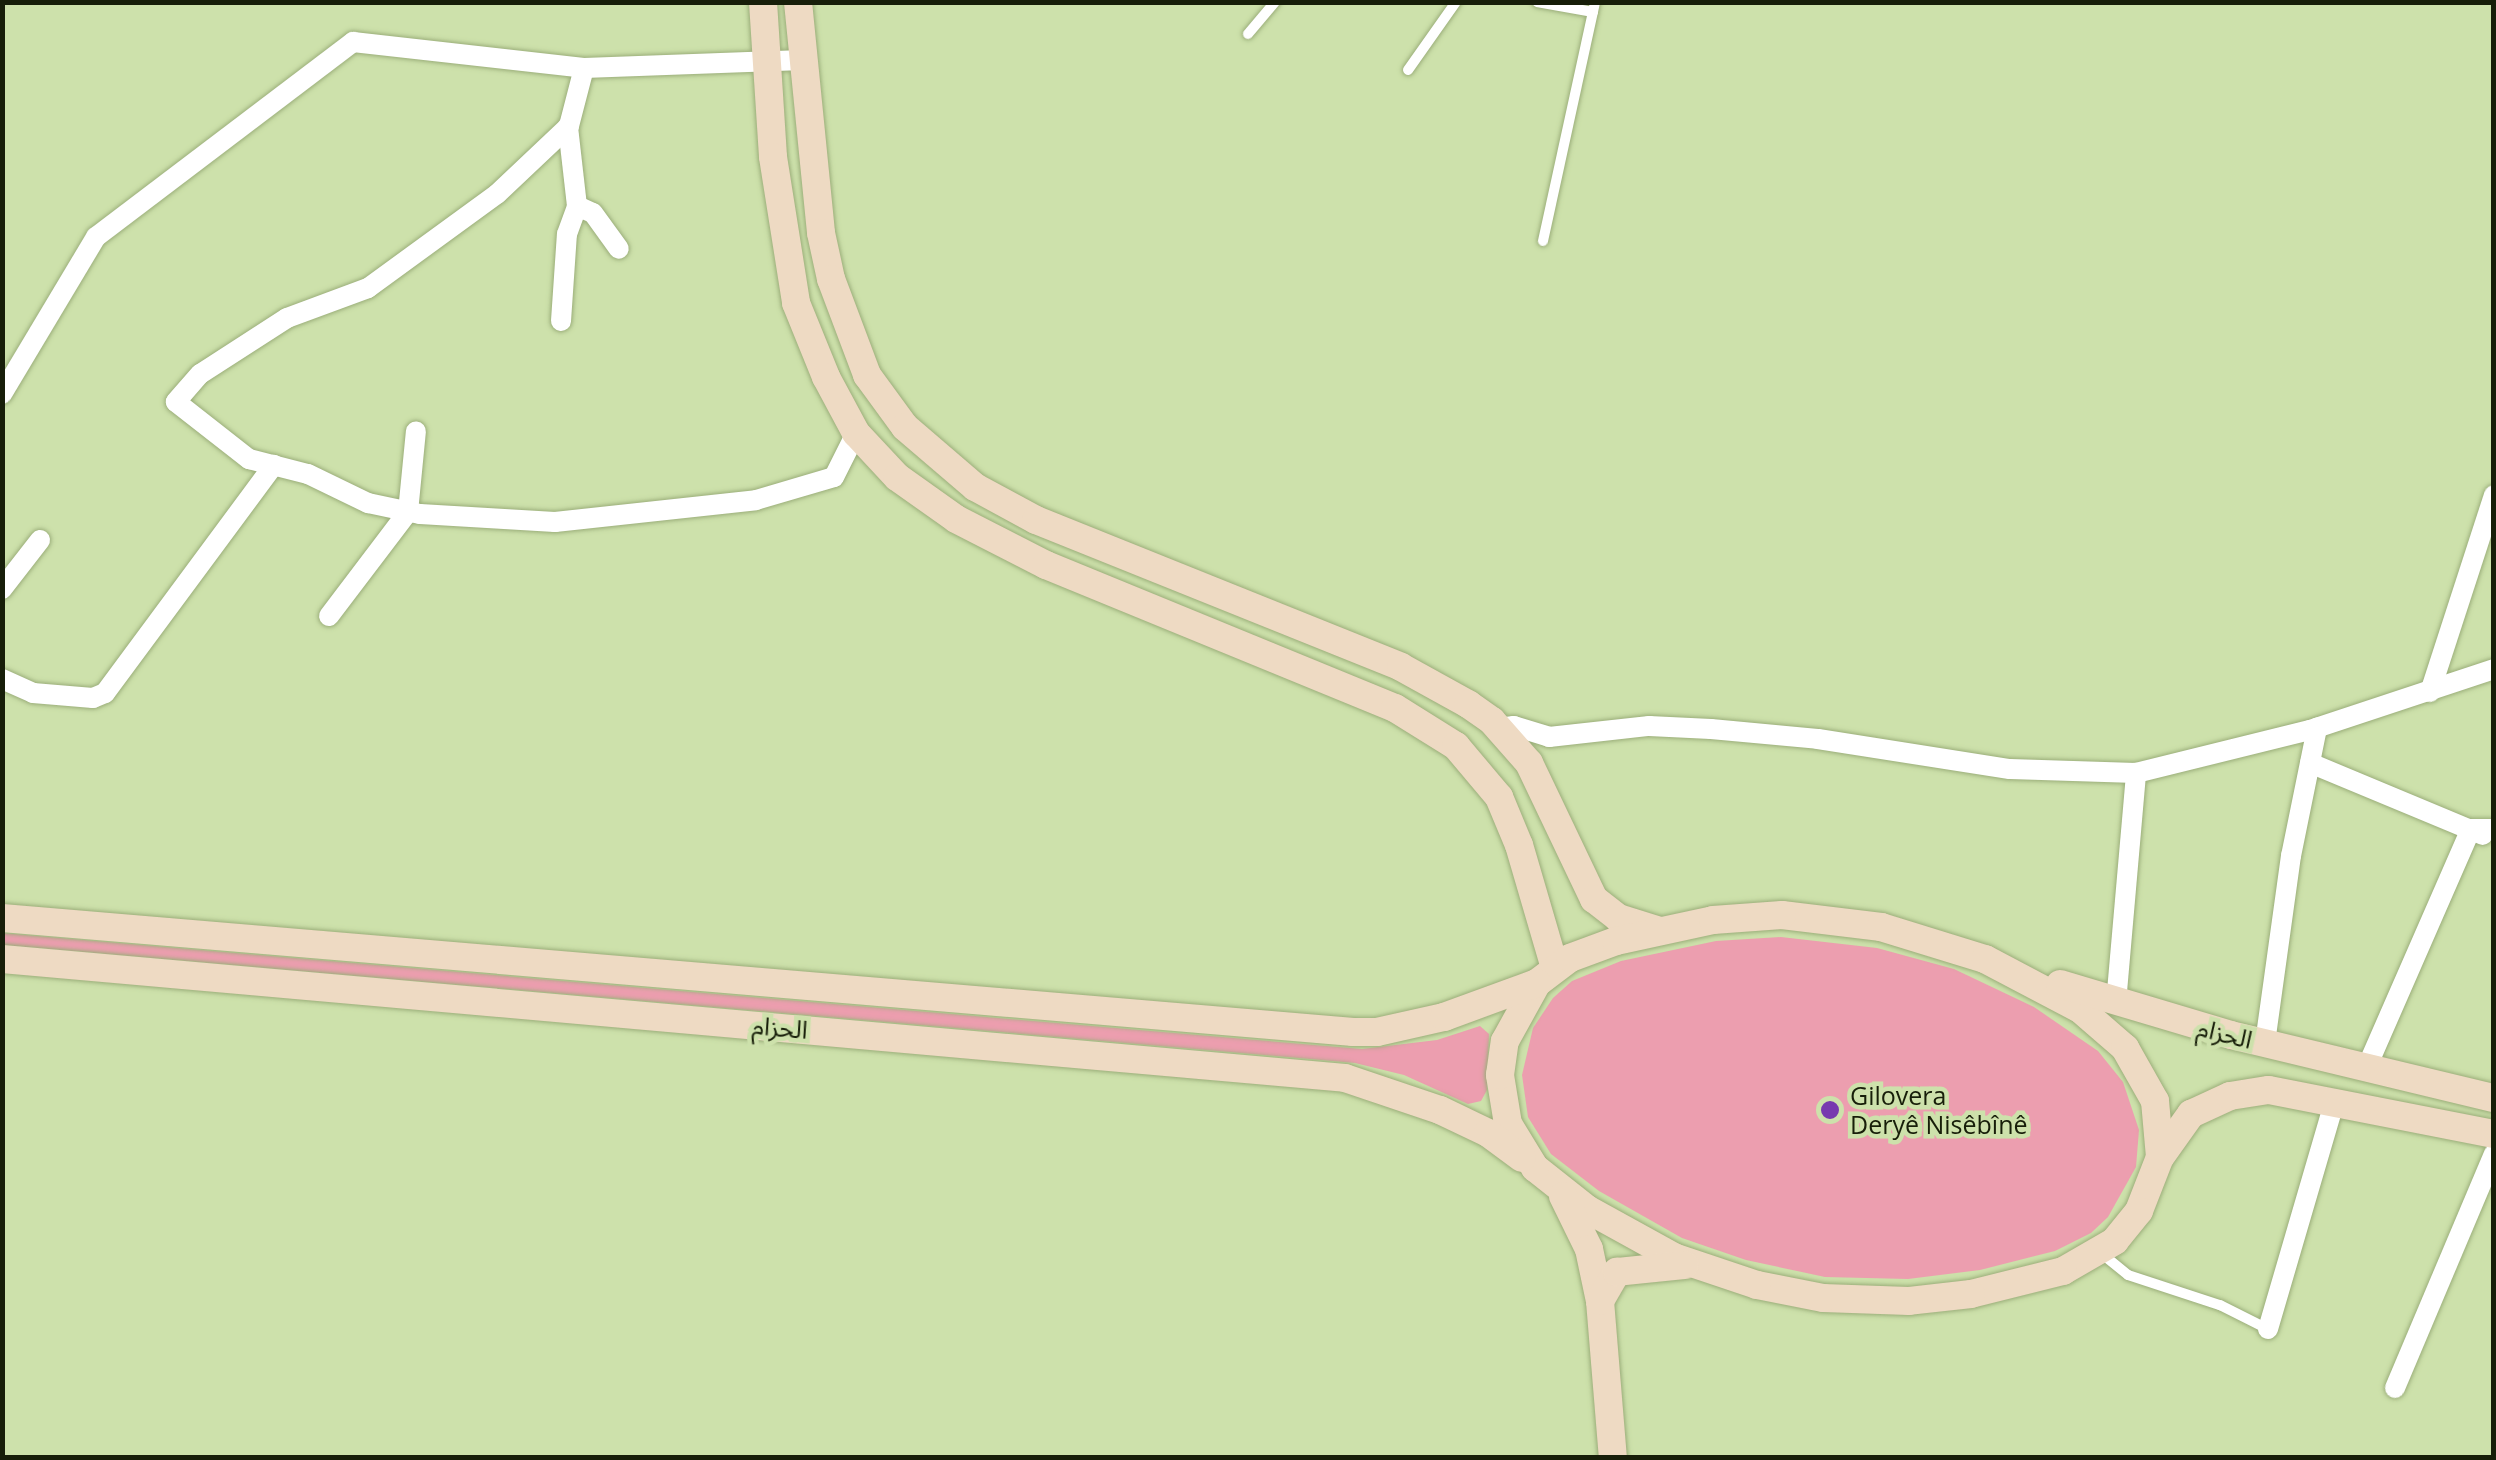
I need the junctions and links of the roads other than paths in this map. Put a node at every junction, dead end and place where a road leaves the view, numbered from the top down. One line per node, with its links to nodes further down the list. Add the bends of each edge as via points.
1 (763, 2): 9 (main road)
2 (798, 2): 8 (main road)
3 (1275, 2): 7 (lane)
4 (1456, 2): 11 (lane)
5 (1537, 2): 6 (lane)
6 (1594, 7): 14 (lane)
7 (1248, 34)
8 (803, 60): 9 (street); 29 (main road, via 821,233 841,314 867,375 925,448 975,487 1036,520 1401,668)
9 (766, 62): 10 (street); 19 (main road, via 782,233 796,303)
10 (584, 68): 12 (street); 17 (street, via 353,42 96,237)
11 (1408, 70)
12 (568, 127): 13 (street); 20 (street, via 437,241 368,288 287,318 200,374 176,402 250,458)
13 (577, 206): 15 (street, via 592,213); 16 (street, via 566,234)
14 (1543, 240)
15 (619, 249)
16 (561, 321)
17 (2, 394)
18 (416, 431): 22 (street)
19 (856, 433): 22 (street, via 834,478 756,500 555,522); 40 (main road, via 898,477 956,519 1046,564 1396,708 1456,746 1498,798 1519,845)
20 (274, 465): 22 (street); 27 (street, via 105,693 34,694)
21 (2494, 495): 28 (street)
22 (408, 512): 25 (street)
23 (40, 540): 24 (street)
24 (2, 590)
25 (329, 616)
26 (2494, 668): 28 (street)
27 (2, 679)
28 (2430, 692): 30 (street)
29 (1499, 728): 32 (street, via 1549,736 1649,726 1711,728 2010,769); 37 (main road, via 1529,763 1594,898 1618,918)
30 (2317, 728): 31 (street); 32 (street)
31 (2310, 763): 33 (street); 42 (street)
32 (2136, 773): 41 (street)
33 (2471, 829): 34 (street); 35 (street); 43 (street)
34 (2494, 829)
35 (2494, 840)
36 (2, 918): 40 (main road, الحزام, via 1353,1032 1444,1016)
37 (1659, 930): 38 (main road, via 1782,916 1881,927); 40 (main road, via 1598,946)
38 (1961, 950): 41 (main road, الحزام); 48 (main road, via 2080,1009 2125,1048 2155,1101)
39 (2, 960): 49 (main road, الحزام, via 1346,1078 1452,1116)
40 (1546, 976): 49 (main road, via 1505,1040 1500,1074 1514,1139)
41 (2116, 1003): 42 (main road, الحزام)
42 (2265, 1043): 43 (main road, الحزام)
43 (2366, 1069): 44 (main road, الحزام)
44 (2494, 1098)
45 (2334, 1100): 46 (main road); 48 (main road, via 2270,1090 2230,1096 2191,1114); 54 (street)
46 (2494, 1134)
47 (2494, 1154): 55 (street)
48 (2160, 1157): 51 (main road, via 2140,1211)
49 (1535, 1168): 50 (main road)
50 (1560, 1190): 52 (main road, via 1638,1240); 53 (main road, via 1588,1249)
51 (2100, 1252): 52 (main road, via 2035,1279 1909,1301 1789,1292); 54 (lane, via 2128,1275 2220,1305)
52 (1696, 1265): 53 (main road, via 1616,1272)
53 (1600, 1301): 56 (main road)
54 (2268, 1329)
55 (2395, 1388)
56 (1612, 1458)

